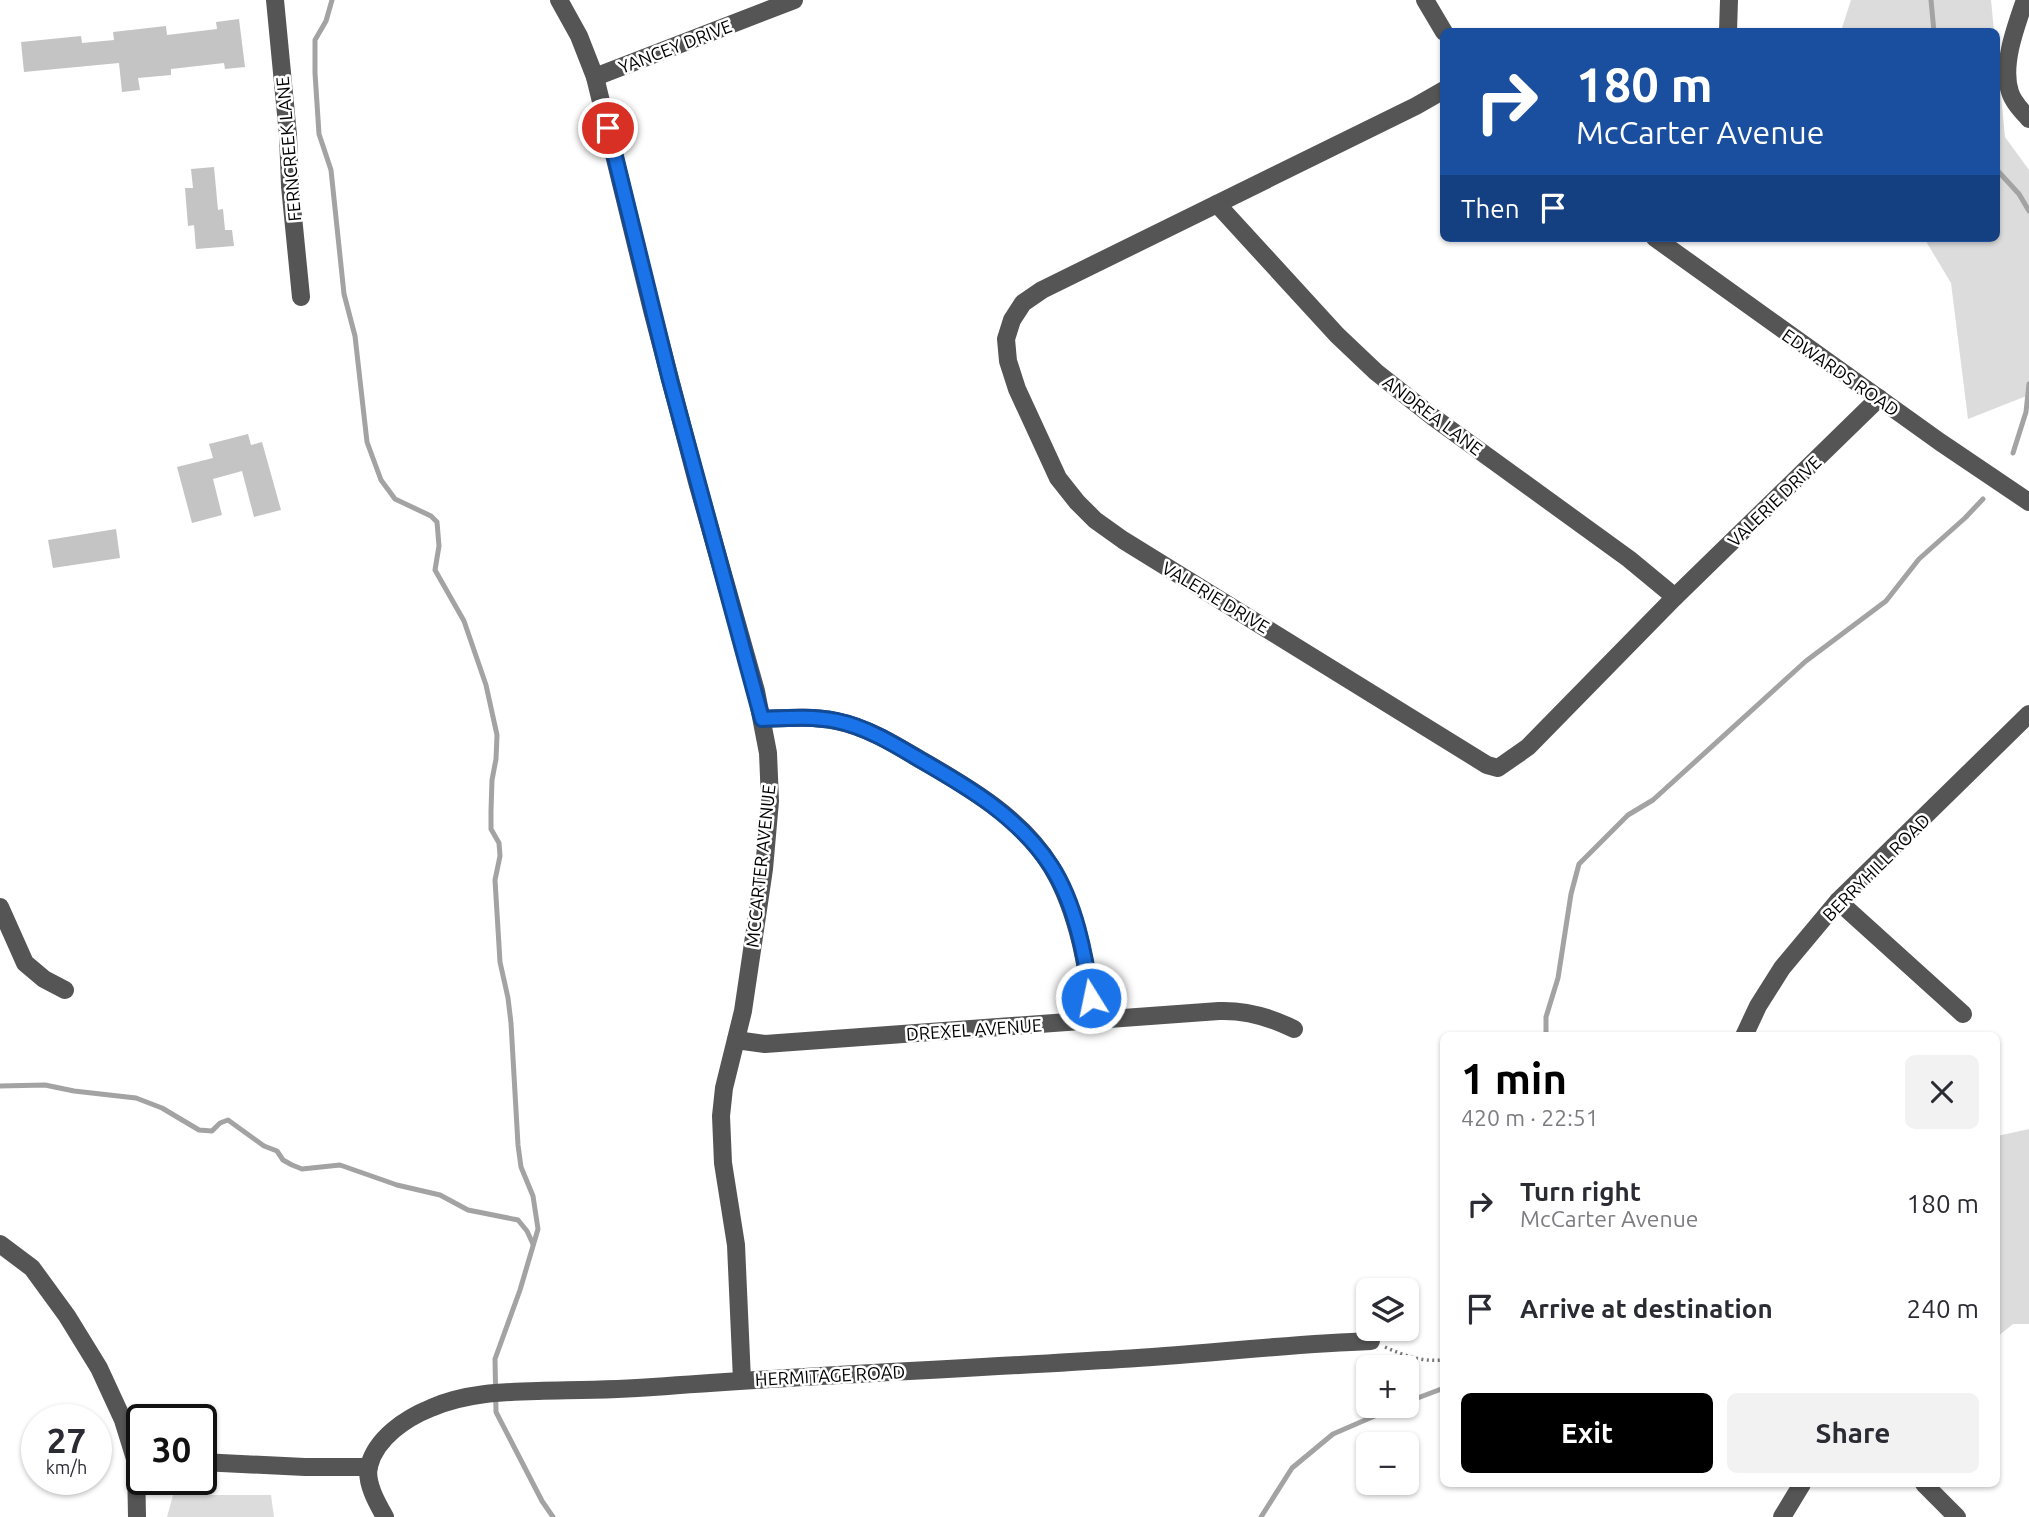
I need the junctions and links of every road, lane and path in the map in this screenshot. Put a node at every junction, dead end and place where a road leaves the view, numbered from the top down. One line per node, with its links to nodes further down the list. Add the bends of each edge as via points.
1 (275, 0): 14 (street, FERNCREEK LANE)
2 (559, 0): 9 (street, MCCARTER AVENUE)
3 (794, 0): 9 (street, YANCEY DRIVE)
4 (1425, 0): 7 (street)
5 (1729, 0): 8 (street)
6 (2025, 0): 11 (street, via 2007,76 2010,95)
7 (1442, 28)
8 (1728, 28)
9 (595, 77): 19 (street, MCCARTER AVENUE, via 655,323)
10 (1440, 92): 12 (street, VALERIE DRIVE)
11 (2029, 119)
12 (1217, 204): 17 (street, ANDREA LANE, via 1376,372); 17 (street, VALERIE DRIVE, via 1042,290 1023,303 1012,320 1006,347 1017,390 1058,478 1095,520 1498,768 1528,747)
13 (1661, 242): 15 (street, EDWARDS ROAD)
14 (301, 297)
15 (1879, 398): 16 (street, EDWARDS ROAD); 17 (street, VALERIE DRIVE)
16 (2028, 499)
17 (1675, 597)
18 (2029, 714): 20 (street, BERRYHILL ROAD)
19 (762, 719): 24 (street, via 837,721 863,730 960,782 1012,821 1035,845 1062,887 1088,975); 27 (street, MCCARTER AVENUE, via 770,801 764,869)
20 (1838, 901): 23 (street); 26 (street, BERRYHILL ROAD, via 1782,968)
21 (0, 906): 22 (street, via 25,963)
22 (65, 990)
23 (1963, 1014)
24 (1094, 1021): 25 (street, DREXEL AVENUE, via 1236,1010); 27 (street, DREXEL AVENUE, via 765,1044)
25 (1294, 1029)
26 (1746, 1032)
27 (736, 1040): 32 (street, MCCARTER AVENUE, via 724,1088 721,1140 736,1245)
28 (0, 1244): 33 (street, via 32,1268 67,1316 99,1368)
29 (1371, 1341): 32 (street, HERMITAGE ROAD)
30 (1419, 1360): 31 (path)
31 (1440, 1360)
32 (742, 1380): 35 (street, HERMITAGE ROAD, via 497,1392 447,1403 397,1427 377,1448)
33 (126, 1430)
34 (217, 1463): 35 (street)
35 (369, 1467): 40 (street, via 370,1486)
36 (1800, 1487): 41 (street)
37 (1927, 1487): 42 (street)
38 (138, 1495): 39 (street)
39 (137, 1517)
40 (385, 1517)
41 (1782, 1517)
42 (1957, 1517)

